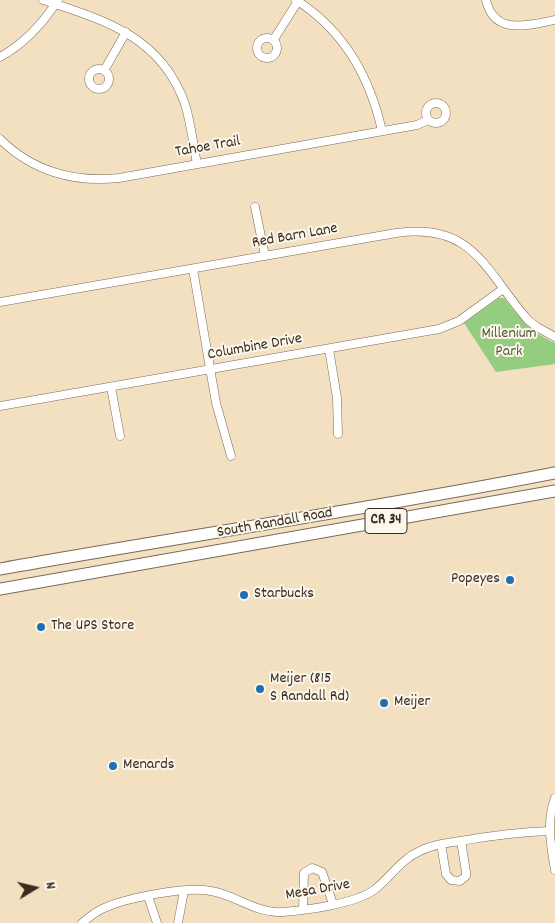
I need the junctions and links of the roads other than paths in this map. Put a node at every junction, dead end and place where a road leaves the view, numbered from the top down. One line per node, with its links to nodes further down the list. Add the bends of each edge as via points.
1 (43, 0): 4 (street)
2 (486, 0): 5 (street, via 496,20 508,25)
3 (297, 1): 7 (street); 11 (street, via 329,27 351,54 369,87)
4 (56, 2): 6 (street); 8 (street, via 29,35)
5 (555, 20)
6 (126, 32): 9 (street); 13 (street, via 157,57 175,82 185,105)
7 (274, 39)
8 (0, 57)
9 (105, 70)
10 (428, 120): 11 (street, Tahoe Trail)
11 (382, 131): 13 (street, Tahoe Trail)
12 (0, 139): 13 (street, Tahoe Trail, via 34,165 74,178 110,179)
13 (197, 164)
14 (255, 207): 15 (street)
15 (264, 256): 16 (street, Red Barn Lane); 17 (street, Red Barn Lane, via 406,232 435,232 474,251)
16 (194, 269): 18 (street, Red Barn Lane); 21 (street)
17 (503, 289): 19 (street, Red Barn Lane, via 528,320); 20 (street, Columbine Drive, via 449,326)
18 (0, 302)
19 (555, 337)
20 (329, 349): 21 (street, Columbine Drive); 24 (street, via 337,398)
21 (211, 369): 22 (street, Columbine Drive); 26 (street, via 220,421)
22 (111, 387): 23 (street, Columbine Drive); 25 (street)
23 (0, 406)
24 (338, 434)
25 (120, 436)
26 (231, 456)
27 (555, 473): 29 (main road, South Randall Road / CR 34)
28 (555, 491): 30 (main road, South Randall Road / CR 34)
29 (0, 570)
30 (0, 589)
31 (555, 798): 32 (street)
32 (550, 831): 33 (street, Mesa Drive); 35 (street)
33 (461, 840): 34 (street, Mesa Drive); 34 (street, via 466,876 460,881 451,880 446,874)
34 (441, 844): 38 (street, Mesa Drive, via 414,853 374,890)
35 (555, 868)
36 (184, 891): 37 (street, Mesa Drive); 39 (street, Mesa Drive, via 211,891 272,912); 42 (street)
37 (148, 896): 40 (street, Mesa Drive, via 101,909); 41 (street)
38 (333, 904): 39 (street, Mesa Drive); 39 (street, via 322,872 312,868 304,873)
39 (303, 909)
40 (85, 922)
41 (156, 923)
42 (178, 923)

